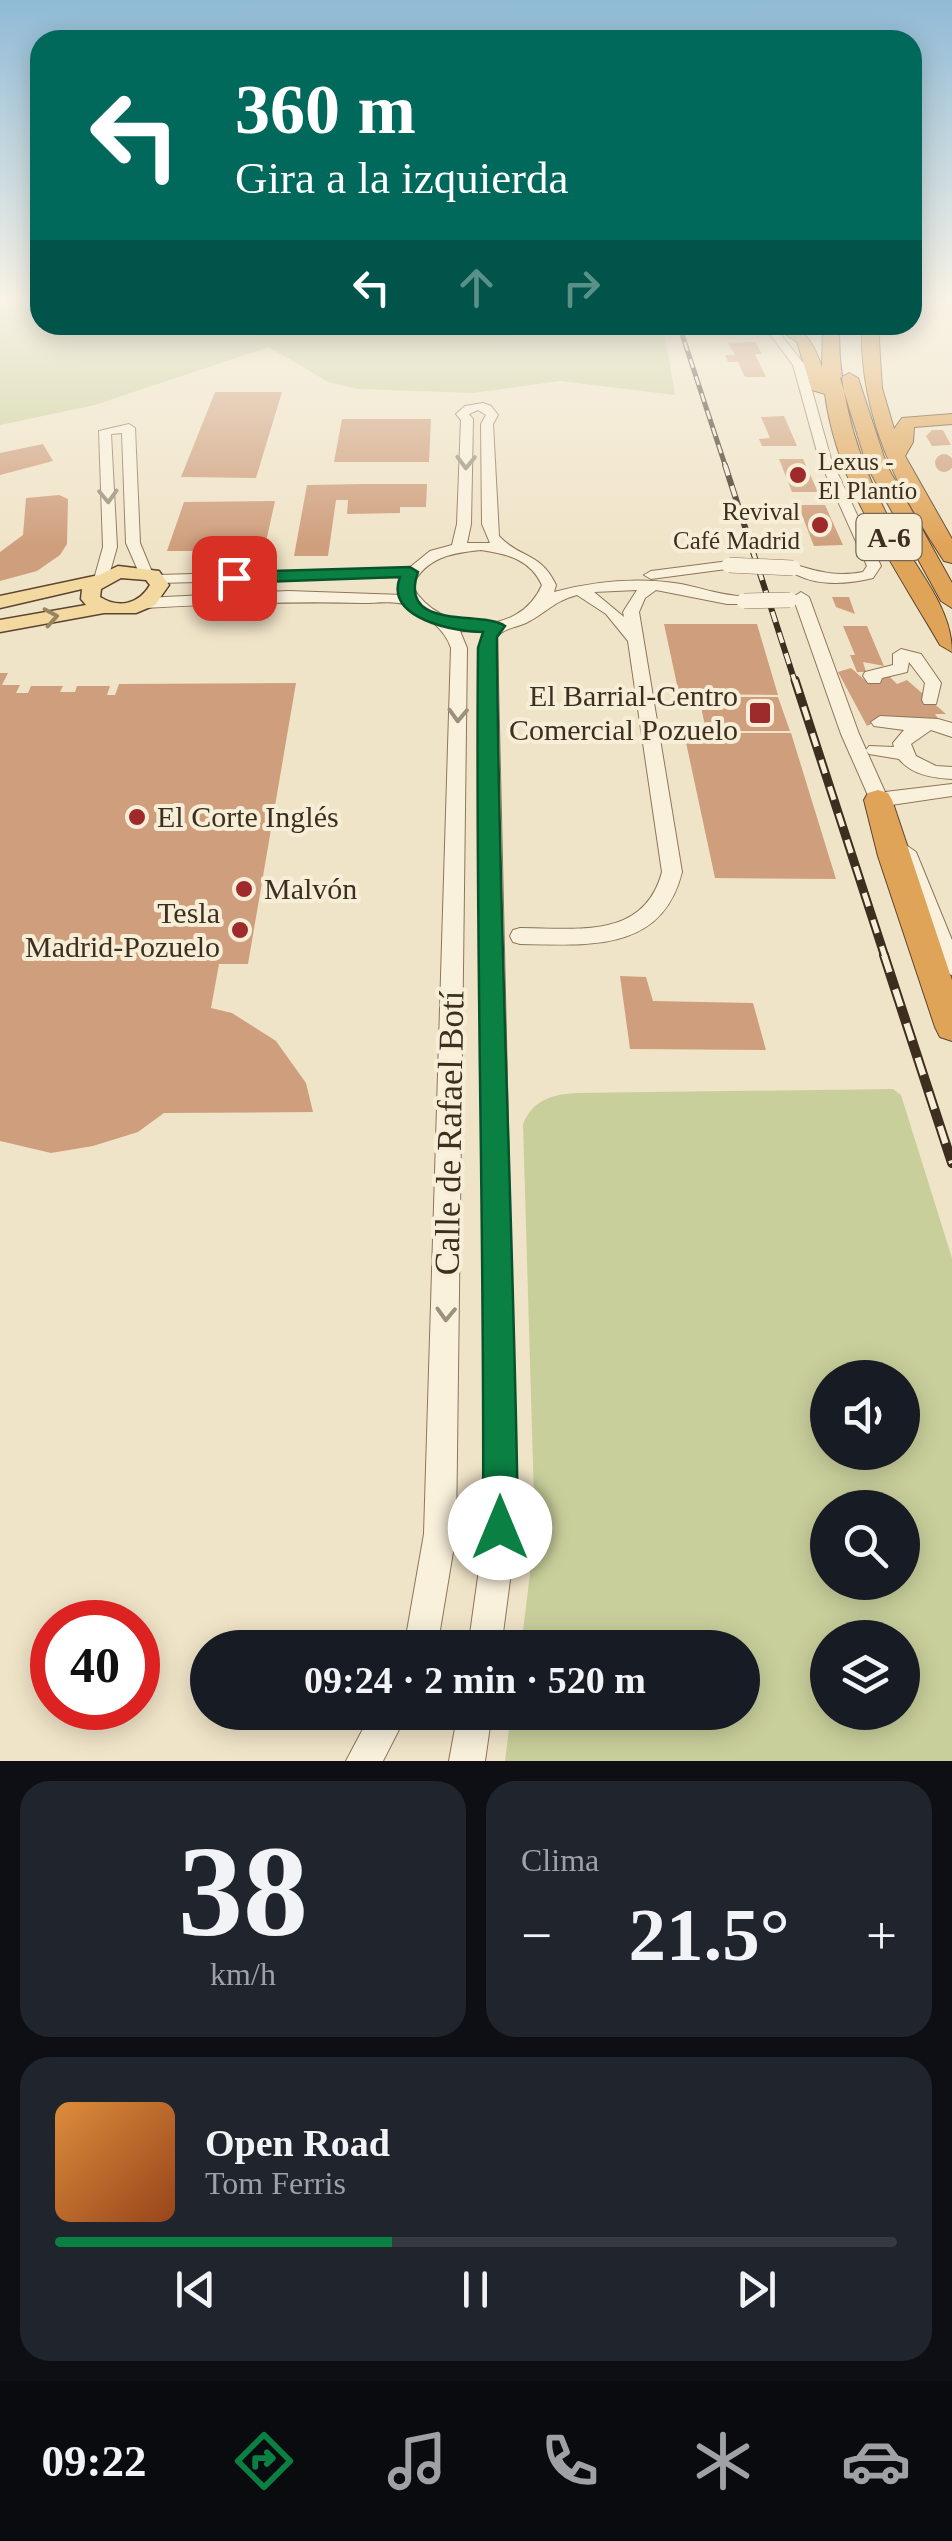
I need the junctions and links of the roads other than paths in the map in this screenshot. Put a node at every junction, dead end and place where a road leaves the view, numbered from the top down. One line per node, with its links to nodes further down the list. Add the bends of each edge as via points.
1 (803, 381): 19 (street, via 824,459 874,562 868,575)
2 (817, 381): 7 (highway, via 826,411)
3 (831, 381): 7 (highway, A-6)
4 (850, 381): 27 (highway, via 884,487)
5 (872, 381): 8 (highway, A-6)
6 (952, 419): 8 (highway, via 908,422)
7 (838, 423): 36 (highway, A-6, via 865,493)
8 (896, 456): 11 (highway, A-6)
9 (459, 547): 10 (street); 10 (street, one-way to 9, via 489,524 491,410 474,407 462,414 467,419); 15 (street)
10 (503, 549): 12 (street)
11 (952, 556)
12 (536, 564): 20 (street); 28 (street, via 549,585)
13 (695, 570): 14 (street, bridge, via 729,565); 20 (street); 23 (street, via 688,578)
14 (797, 571): 19 (street); 24 (street)
15 (410, 572): 17 (street); 26 (street)
16 (151, 576): 17 (street); 18 (main road, via 118,572); 18 (street, one-way to 18, via 133,543 130,428 112,427 105,431 110,547); 30 (main road, via 158,592)
17 (343, 576): 25 (street, via 349,586)
18 (100, 579): 29 (main road); 31 (main road, via 90,599)
19 (826, 579): 24 (street)
20 (616, 582): 21 (street); 22 (street)
21 (650, 588): 23 (street); 35 (street, via 630,612)
22 (579, 589): 28 (street); 35 (street, via 611,611)
23 (695, 591): 24 (street, bridge, via 744,601)
24 (800, 595): 47 (street)
25 (332, 596): 26 (street); 30 (street)
26 (409, 600): 32 (street)
27 (952, 600)
28 (545, 601): 34 (street, via 519,620)
29 (0, 602)
30 (145, 604): 31 (main road)
31 (103, 608): 33 (main road, one-way to 31)
32 (444, 623): 34 (street); 37 (street, Calle de Rafael Botí, via 458,640)
33 (0, 626)
34 (496, 626): 43 (street, Calle de Rafael Botí, via 488,637)
35 (635, 640): 48 (street, via 670,890 663,906 634,927 585,936)
36 (952, 645)
37 (459, 671): 43 (street, via 480,671 481,739); 51 (street, Calle de Rafael Botí, one-way to 51, via 440,1534)
38 (874, 679): 41 (street, via 901,668 901,654 914,658 950,717)
39 (880, 722): 40 (street)
40 (920, 726): 41 (street); 44 (street, via 902,742)
41 (948, 728)
42 (875, 750): 44 (street)
43 (488, 751): 52 (street, Calle de Rafael Botí, via 500,1528)
44 (905, 754): 45 (street, via 920,767)
45 (952, 773)
46 (952, 790): 47 (street)
47 (878, 800): 49 (street, via 919,878); 50 (highway)
48 (520, 936)
49 (952, 966)
50 (952, 1027)
51 (423, 1630)
52 (486, 1630)
53 (381, 1730): 55 (street)
54 (472, 1730): 56 (street)
55 (364, 1761)
56 (467, 1761)

